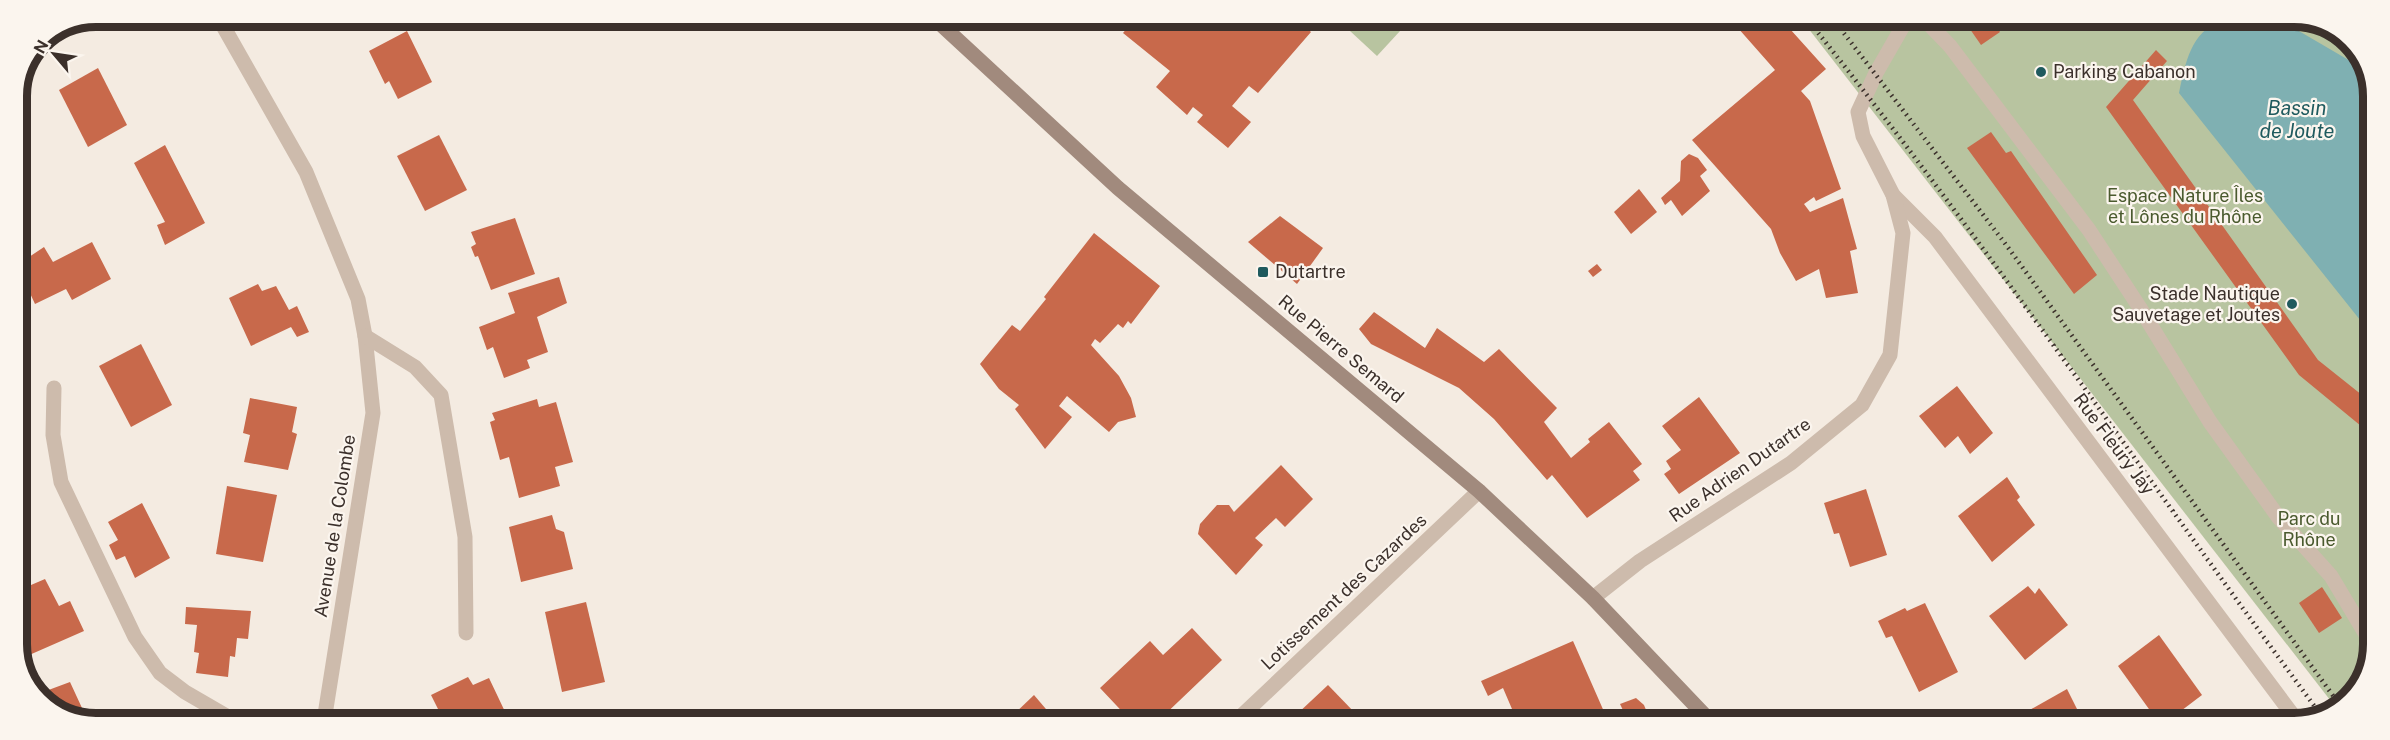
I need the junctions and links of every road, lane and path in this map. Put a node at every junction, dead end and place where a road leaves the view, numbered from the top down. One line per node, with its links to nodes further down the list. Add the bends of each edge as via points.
1 (224, 27): 6 (street, Avenue de la Colombe, via 306,172 358,299)
2 (943, 27): 8 (main road, Rue Pierre Semard, via 1118,188)
3 (1902, 27): 5 (street, Rue Adrien Dutartre, via 1858,112 1863,136)
4 (1932, 27): 10 (street, via 2089,230 2210,422 2278,518 2331,576)
5 (1893, 195): 9 (street, Rue Adrien Dutartre, via 1903,233 1890,355 1862,405 1791,463 1640,561); 16 (street, Rue Fleury Jay, via 1935,237)
6 (365, 336): 11 (street, via 415,367 441,395 465,537); 13 (street, Avenue de la Colombe, via 373,413)
7 (54, 388): 12 (street, via 53,435 61,483 135,637 160,673)
8 (1479, 491): 9 (main road, Rue Pierre Semard); 14 (street, Lotissement des Cazardes)
9 (1593, 598): 15 (main road, Rue Pierre Semard)
10 (2363, 630)
11 (466, 633)
12 (221, 713)
13 (325, 713)
14 (1245, 713)
15 (1702, 713)
16 (2291, 713)

